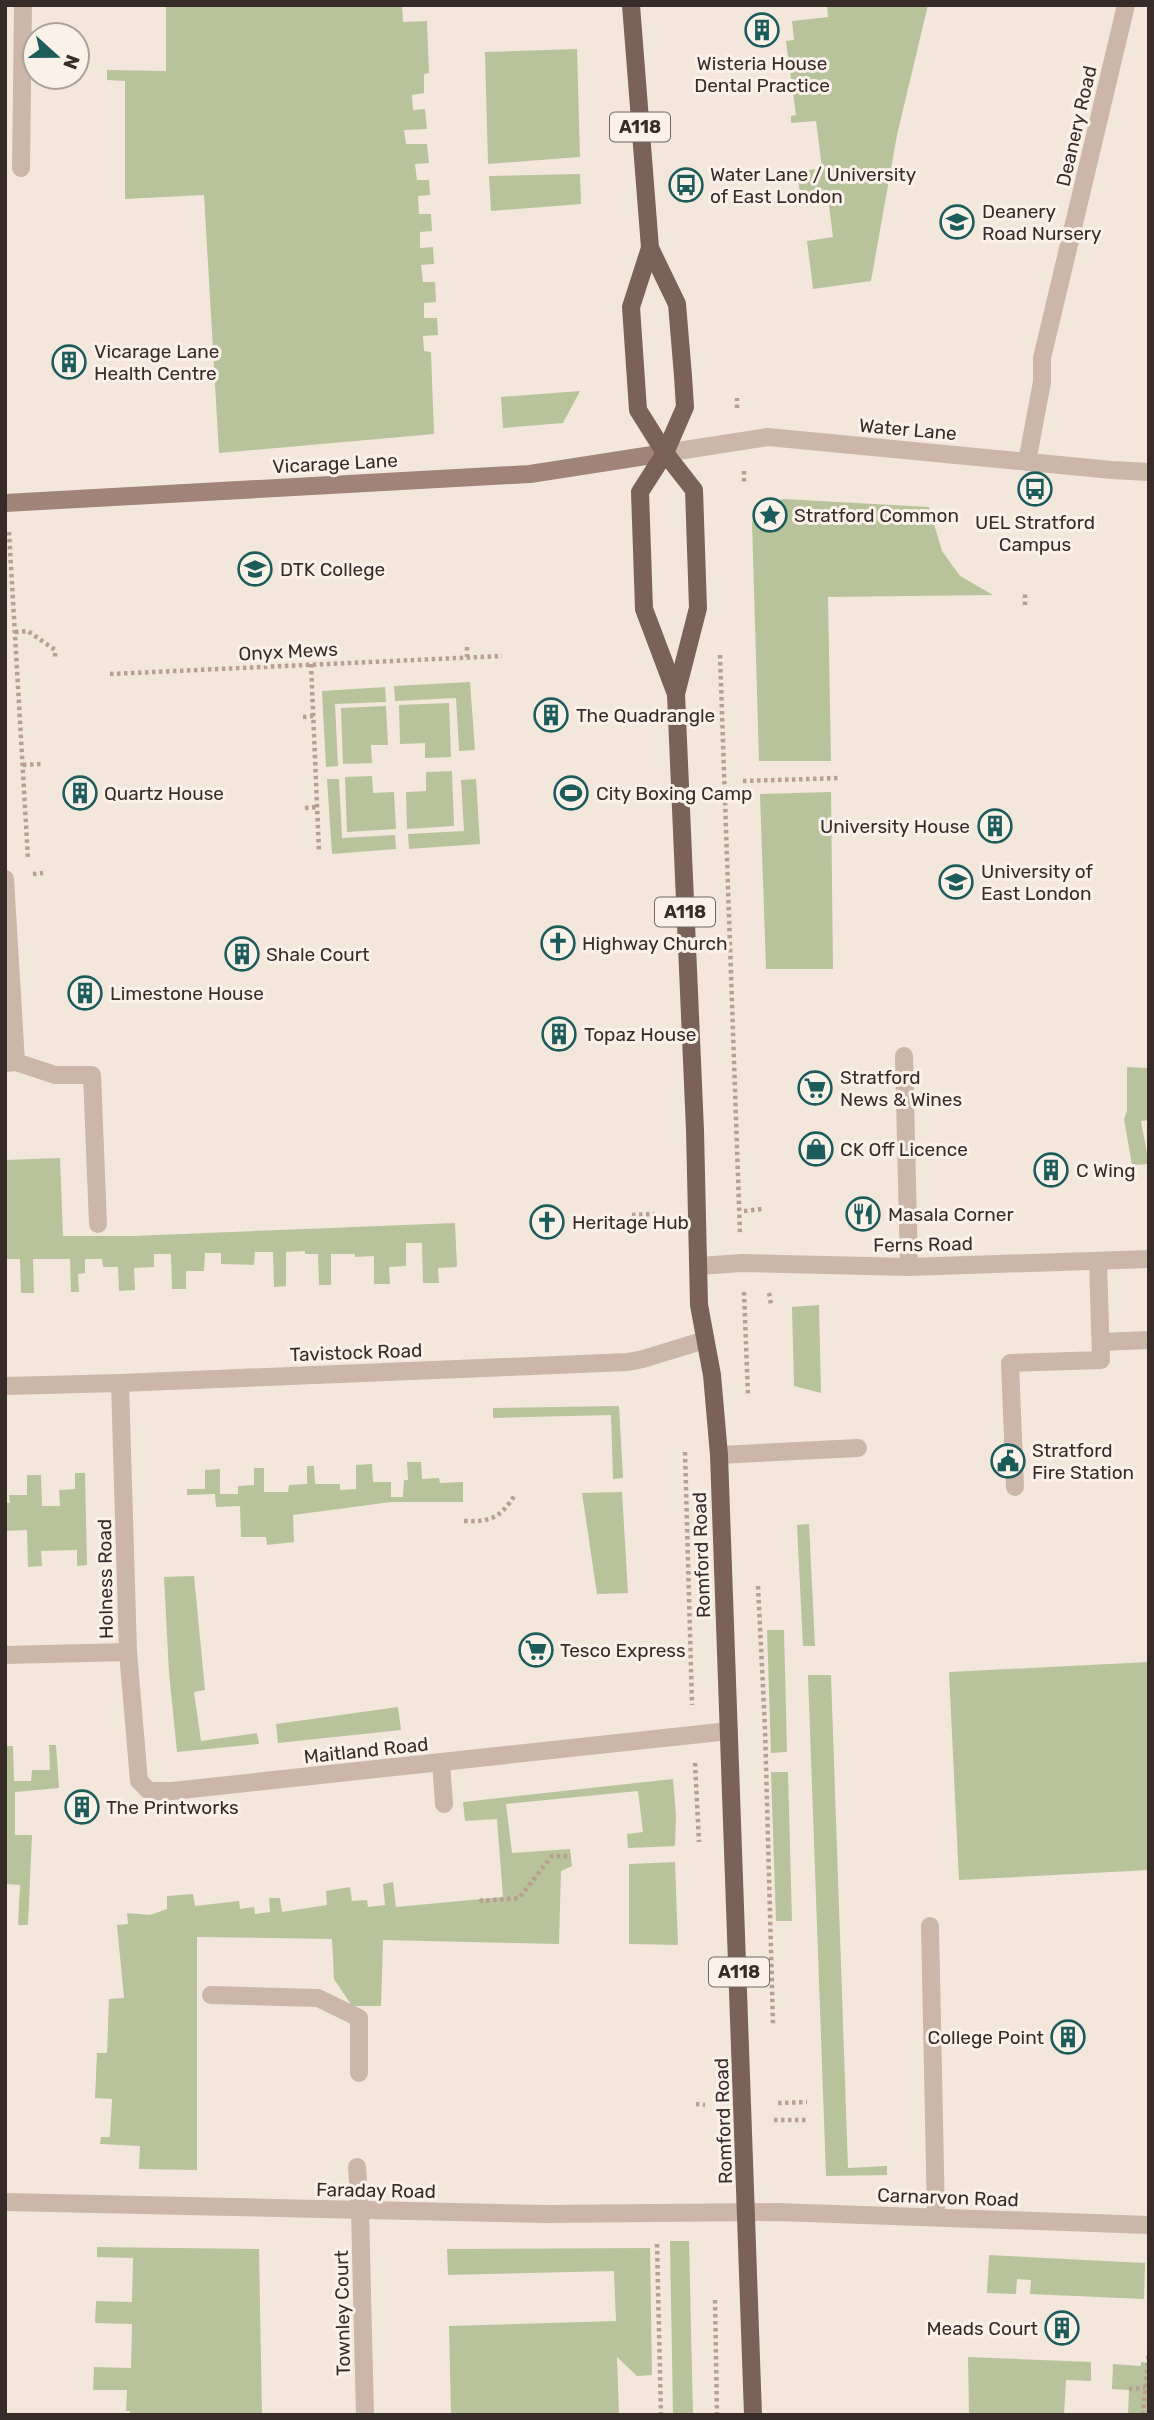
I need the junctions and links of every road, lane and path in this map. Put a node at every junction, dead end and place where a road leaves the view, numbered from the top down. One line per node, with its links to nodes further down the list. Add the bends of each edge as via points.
1 (23, 5): 4 (street)
2 (631, 5): 5 (main road, Romford Road / A118)
3 (1126, 5): 9 (street, Deanery Road, via 1042,358)
4 (20, 168)
5 (650, 248): 8 (main road, Romford Road / A118, via 677,304 683,376 685,407); 8 (main road, Romford Road / A118, via 631,307 638,410)
6 (737, 398): 7 (path)
7 (737, 408)
8 (665, 453): 9 (street, Water Lane, via 768,437); 13 (main road, Vicarage Lane, via 530,474); 16 (main road, Romford Road / A118, via 694,490); 24 (main road, Romford Road / A118, via 640,492 644,609)
9 (1027, 462): 11 (street, Water Lane)
10 (744, 470): 12 (path)
11 (1149, 472)
12 (744, 485)
13 (7, 503): 17 (path)
14 (1025, 594): 15 (path)
15 (1025, 605)
16 (695, 621): 24 (main road, Romford Road / A118); 43 (path, via 720,654)
17 (15, 632): 21 (path, via 28,631 55,650); 28 (path)
18 (467, 647): 20 (path)
19 (502, 656): 20 (path, Onyx Mews)
20 (467, 657): 22 (path, Onyx Mews)
21 (55, 660)
22 (311, 664): 23 (path, Onyx Mews); 25 (path)
23 (110, 674)
24 (676, 694): 46 (main road, Romford Road / A118)
25 (313, 716): 26 (path); 31 (path)
26 (303, 717)
27 (41, 764): 28 (path)
28 (23, 765): 34 (path)
29 (841, 778): 30 (path)
30 (743, 781)
31 (318, 807): 32 (path); 33 (path)
32 (305, 808)
33 (319, 851)
34 (28, 860)
35 (5, 879): 37 (street)
36 (905, 1056): 47 (street)
37 (11, 1062): 42 (street, via 55,1075 92,1075)
38 (762, 1209): 39 (path)
39 (744, 1211)
40 (632, 1214): 41 (path)
41 (654, 1214)
42 (98, 1224)
43 (741, 1238)
44 (1149, 1259): 45 (street, Ferns Road)
45 (1098, 1261): 47 (street, Ferns Road); 51 (street)
46 (698, 1266): 47 (street, Ferns Road); 49 (main road, Romford Road / A118)
47 (909, 1267)
48 (744, 1303): 52 (path)
49 (705, 1340): 53 (street, Tavistock Road, via 628,1362); 56 (main road, Romford Road / A118)
50 (1149, 1340): 51 (street)
51 (1101, 1342): 57 (street, via 1101,1360 1010,1363)
52 (747, 1372)
53 (120, 1383): 54 (street, Tavistock Road); 61 (street, Holness Road)
54 (5, 1386)
55 (858, 1448): 56 (street)
56 (719, 1455): 63 (main road, Romford Road / A118)
57 (1015, 1487)
58 (515, 1495): 59 (path, via 497,1517)
59 (464, 1521)
60 (758, 1583): 70 (path)
61 (128, 1652): 62 (street, Holness Road); 64 (street, Maitland Road, via 139,1780 149,1791)
62 (5, 1655)
63 (729, 1731): 64 (street, Maitland Road); 81 (main road, Romford Road / A118)
64 (441, 1762): 65 (street)
65 (444, 1804)
66 (571, 1856): 67 (path, via 552,1856 519,1898)
67 (480, 1899)
68 (930, 1926): 82 (street)
69 (211, 1995): 71 (street, via 318,1998 359,2018)
70 (774, 2034)
71 (359, 2073)
72 (807, 2102): 73 (path)
73 (778, 2103)
74 (696, 2105): 75 (path)
75 (705, 2105)
76 (776, 2120): 77 (path)
77 (807, 2120)
78 (356, 2168): 80 (street, Townley Court)
79 (5, 2202): 80 (street, Faraday Road)
80 (360, 2211): 81 (street, Faraday Road); 90 (street, Townley Court)
81 (747, 2213): 82 (street, Carnarvon Road); 93 (main road, Romford Road / A118)
82 (936, 2217): 83 (street, Carnarvon Road)
83 (1149, 2225)
84 (657, 2239): 91 (path)
85 (715, 2290): 92 (path)
86 (1149, 2351): 87 (path)
87 (1148, 2363): 88 (path)
88 (1145, 2388): 89 (path); 94 (path)
89 (1129, 2389)
90 (365, 2415)
91 (661, 2415)
92 (717, 2415)
93 (753, 2415)
94 (1143, 2415)

